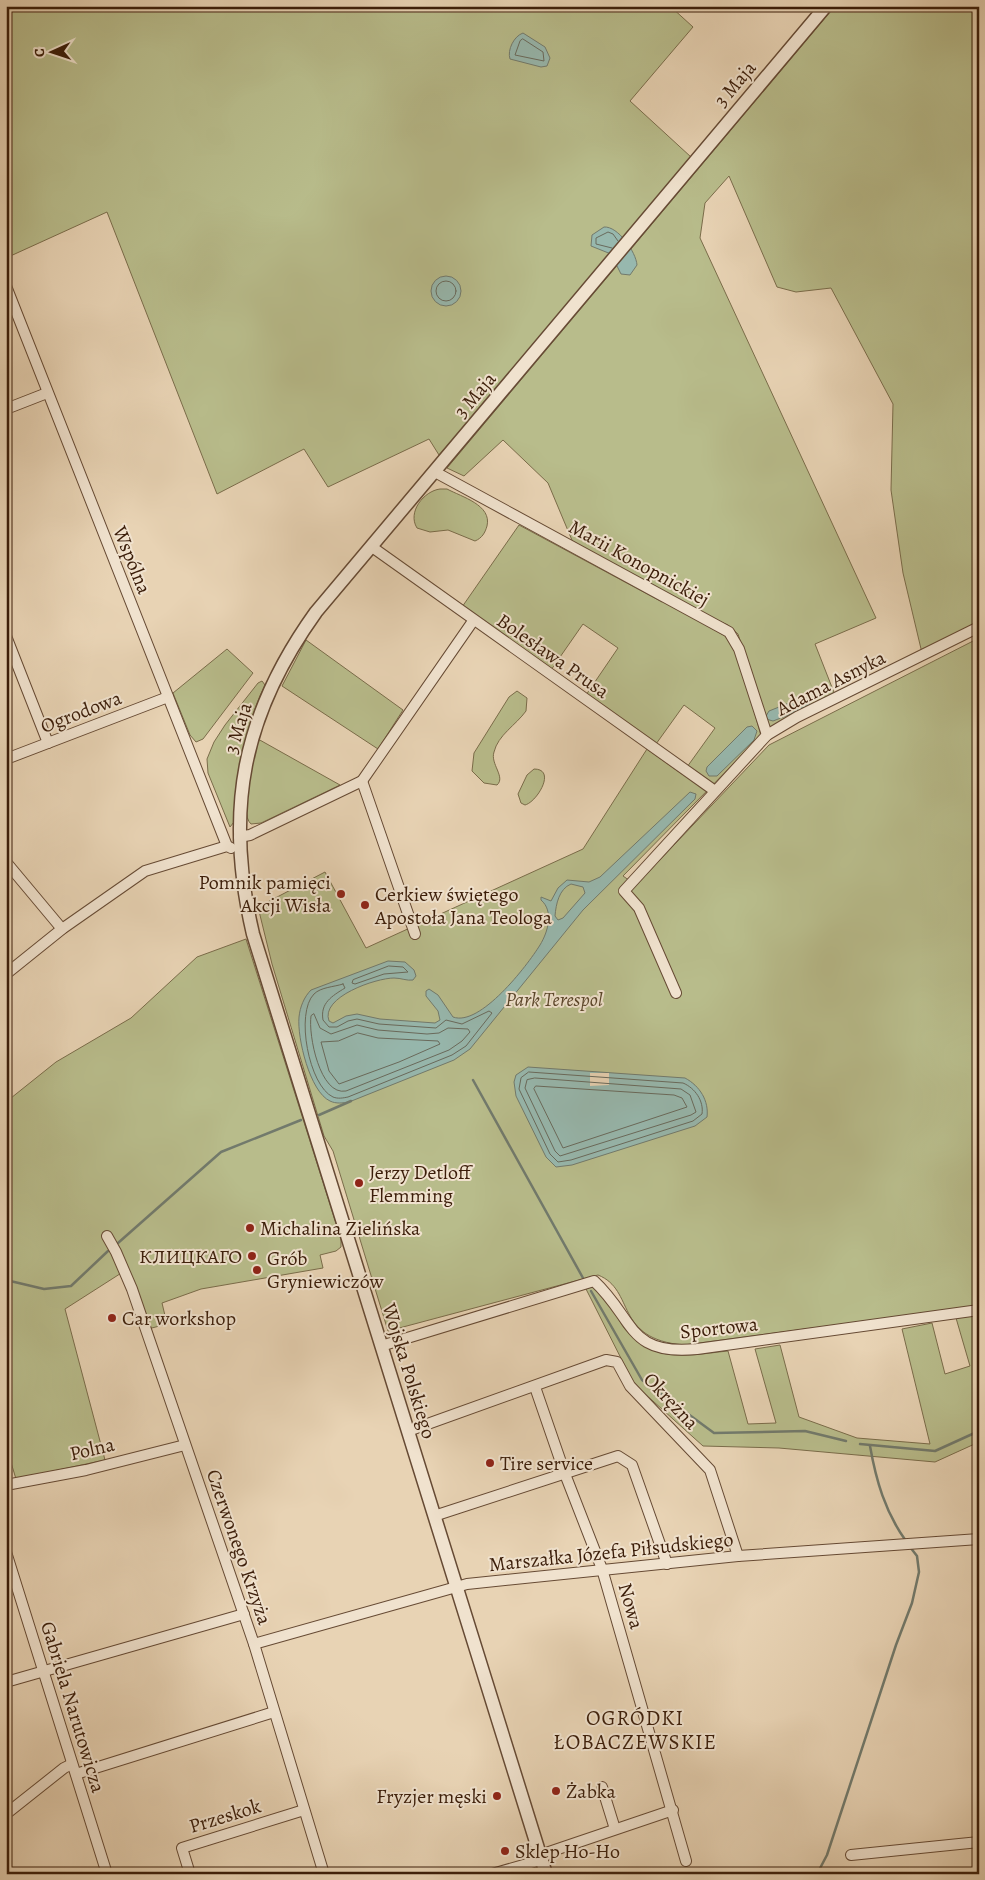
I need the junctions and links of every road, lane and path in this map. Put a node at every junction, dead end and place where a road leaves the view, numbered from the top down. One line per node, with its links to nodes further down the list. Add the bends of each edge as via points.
1 (826, 6): 5 (street, 3 Maja)
2 (6, 286): 3 (street, Wspólna)
3 (47, 393): 4 (street); 10 (street, Wspólna)
4 (6, 409)
5 (434, 472): 6 (street, 3 Maja); 11 (street, Marii Konopnickiej, via 729,632 739,649)
6 (372, 547): 7 (street, Bolesława Prusa); 16 (street, 3 Maja, via 316,612 272,684 249,753)
7 (473, 621): 14 (street); 15 (street, Bolesława Prusa)
8 (979, 627): 11 (street, Adama Asnyka)
9 (6, 636): 12 (street)
10 (168, 697): 12 (street, Ogrodowa); 16 (street, Wspólna)
11 (767, 735): 15 (street, Adama Asnyka)
12 (48, 743): 13 (street, Ogrodowa)
13 (6, 759)
14 (362, 781): 16 (street); 19 (street)
15 (715, 791): 21 (street, Adama Asnyka, via 624,890 639,908)
16 (235, 844): 18 (street, via 145,871); 24 (street, Wojska Polskiego, via 252,934)
17 (6, 862): 18 (street)
18 (62, 929): 20 (street)
19 (414, 934)
20 (6, 974)
21 (676, 993)
22 (107, 1236): 27 (street, Czerwonego Krzyża, via 132,1288)
23 (979, 1310): 24 (street, Sportowa, via 674,1351 654,1347 637,1336 594,1282)
24 (381, 1346): 26 (street, Wojska Polskiego)
25 (535, 1387): 26 (street, Okrężna); 28 (street, Nowa); 33 (street, Okrężna, via 606,1360 618,1362 630,1386 710,1470)
26 (408, 1431): 30 (street, Wojska Polskiego)
27 (185, 1445): 29 (street, Polna, via 86,1470); 37 (street, Czerwonego Krzyża)
28 (565, 1474): 30 (street); 34 (street, via 618,1456 632,1465); 35 (street, Nowa)
29 (6, 1485)
30 (434, 1516): 36 (street, Wojska Polskiego)
31 (979, 1539): 33 (street, Marszałka Józefa Piłsudskiego)
32 (6, 1552): 39 (street, Gabriela Narutowicza)
33 (738, 1556): 34 (street, Marszałka Józefa Piłsudskiego)
34 (667, 1564): 35 (street, Marszałka Józefa Piłsudskiego)
35 (602, 1568): 36 (street, Marszałka Józefa Piłsudskiego); 45 (street, Nowa)
36 (456, 1586): 38 (street, Marszałka Józefa Piłsudskiego); 50 (street, Wojska Polskiego)
37 (244, 1614): 38 (street, Czerwonego Krzyża); 39 (street)
38 (254, 1644): 41 (street, Czerwonego Krzyża)
39 (44, 1672): 40 (street); 42 (street, Gabriela Narutowicza)
40 (6, 1682)
41 (274, 1712): 42 (street); 44 (street, Czerwonego Krzyża)
42 (74, 1769): 46 (street, via 64,1768); 52 (street, Gabriela Narutowicza)
43 (602, 1787): 47 (street)
44 (304, 1810): 53 (street, Przeskok, via 182,1848); 54 (street, Czerwonego Krzyża)
45 (673, 1810): 47 (street); 51 (street, Nowa)
46 (6, 1814)
47 (615, 1830): 50 (street, via 550,1852)
48 (979, 1842): 49 (street)
49 (851, 1856)
50 (541, 1860): 55 (street); 56 (street, Wojska Polskiego)
51 (686, 1861)
52 (107, 1874)
53 (190, 1874)
54 (324, 1874)
55 (492, 1874)
56 (546, 1874)

